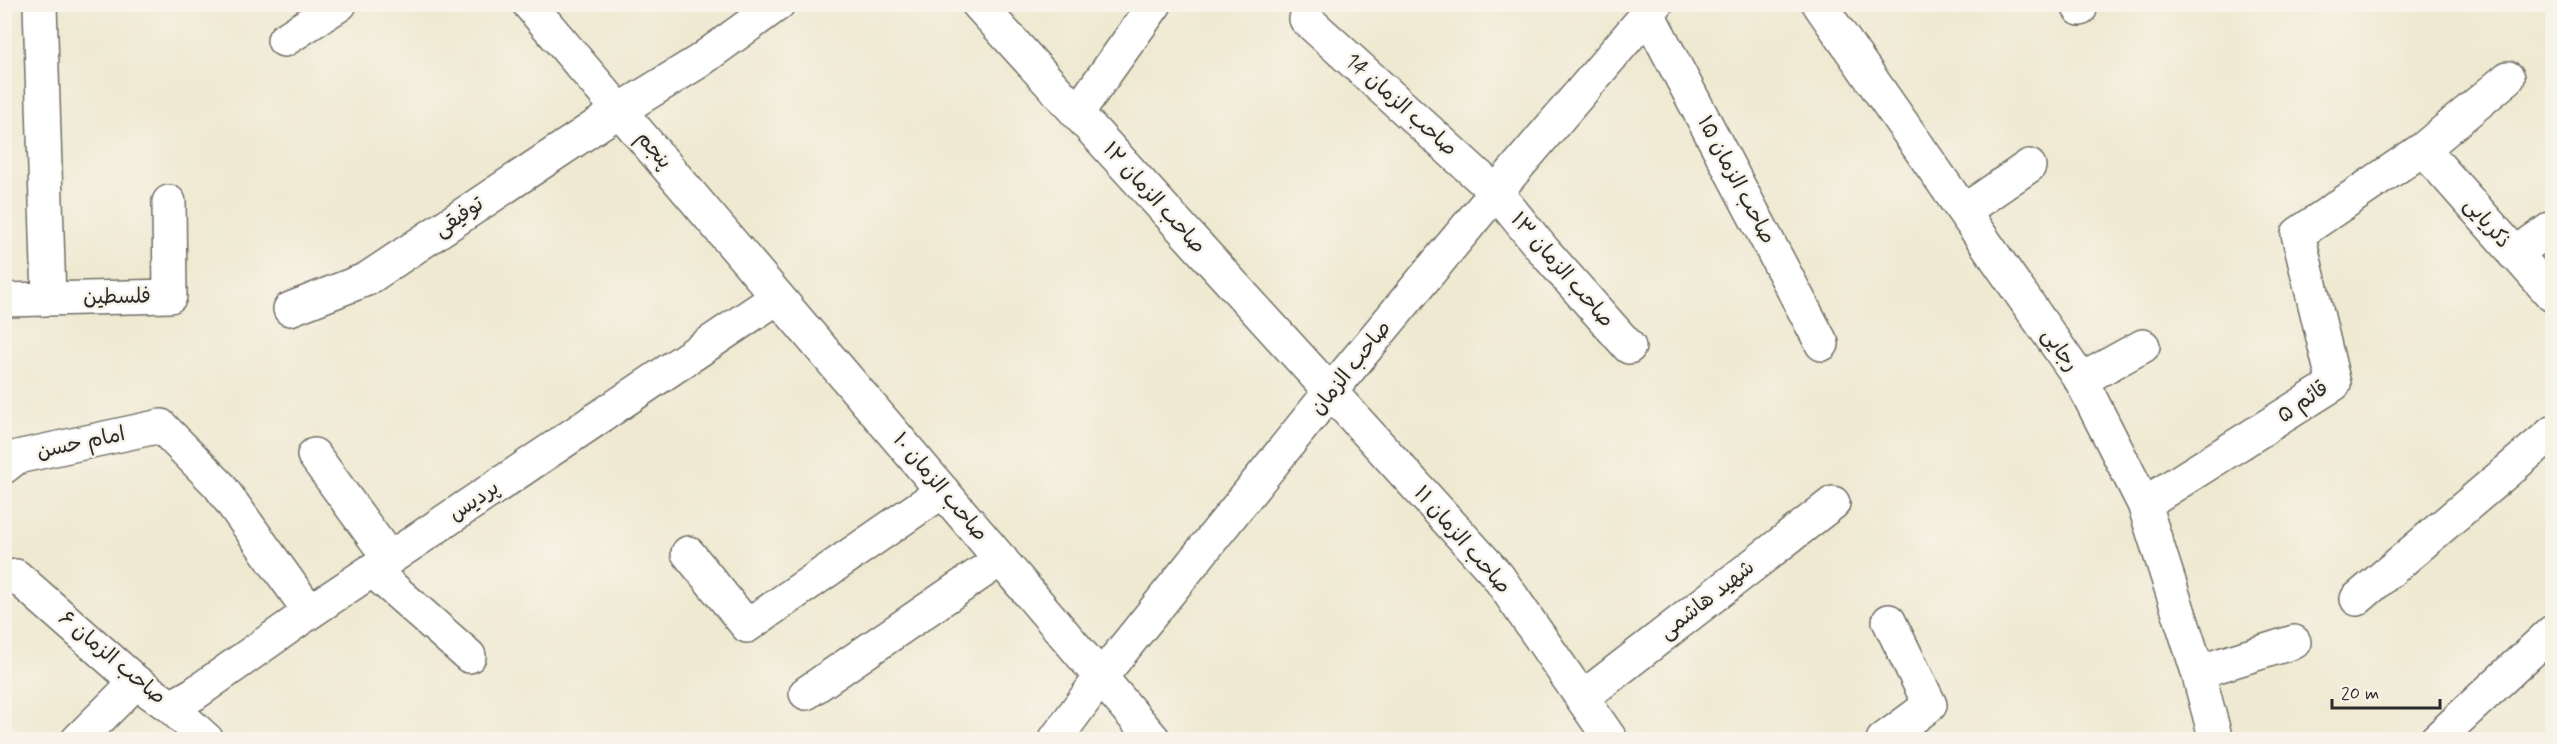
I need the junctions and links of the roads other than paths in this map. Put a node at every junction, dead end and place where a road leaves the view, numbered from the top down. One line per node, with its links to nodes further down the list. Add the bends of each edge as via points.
1 (40, 4): 23 (street)
2 (340, 4): 10 (street)
3 (529, 4): 12 (street, پنجم)
4 (778, 4): 12 (street, توفیقی, via 699,62)
5 (978, 4): 13 (street, صاحب الزمان ۱۲)
6 (1155, 4): 13 (street)
7 (1819, 4): 18 (street, رجایی)
8 (1653, 10): 16 (street, صاحب الزمان); 26 (street, صاحب الزمان ۱۵)
9 (1306, 19): 16 (street, صاحب الزمان 14)
10 (284, 40)
11 (2508, 78): 14 (street)
12 (620, 110): 22 (street, پنجم); 25 (street, توفیقی, via 367,279)
13 (1077, 113): 30 (street, صاحب الزمان ۱۲)
14 (2422, 149): 20 (street, ذکریایی); 36 (street, قائم ۵, via 2298,234 2334,384)
15 (2029, 166): 18 (street)
16 (1496, 192): 28 (street, صاحب الزمان ۱۳); 30 (street, صاحب الزمان)
17 (169, 202): 23 (street, فلسطین, via 170,296)
18 (1964, 211): 29 (street, رجایی)
19 (2553, 228): 20 (street)
20 (2514, 254): 21 (street, ذکریایی)
21 (2553, 295)
22 (778, 297): 34 (street, صاحب الزمان ۱۰); 39 (street, پردیس)
23 (49, 299): 24 (street, فلسطین)
24 (4, 300)
25 (290, 309)
26 (1822, 344)
27 (2143, 346): 29 (street)
28 (1629, 347)
29 (2081, 380): 36 (street, رجایی)
30 (1330, 392): 48 (street, صاحب الزمان); 51 (street, صاحب الزمان ۱۱, via 1497,574)
31 (2553, 433): 41 (street)
32 (314, 455): 39 (street)
33 (4, 467): 42 (street, امام حسن, via 17,457 161,426 219,485)
34 (943, 491): 37 (street, via 747,626); 38 (street, صاحب الزمان ۱۰)
35 (1833, 503): 51 (street, شهید هاشمی)
36 (2144, 504): 47 (street, رجایی)
37 (688, 553)
38 (1001, 559): 48 (street, صاحب الزمان ۱۰); 50 (street)
39 (381, 564): 42 (street, پردیس); 46 (street)
40 (16, 576): 49 (street, صاحب الزمان ۶)
41 (2356, 599)
42 (310, 612): 52 (street, پردیس)
43 (1889, 621): 58 (street, via 1930,705)
44 (2553, 632): 60 (street)
45 (2294, 642): 47 (street)
46 (469, 656)
47 (2198, 672): 59 (street, رجایی)
48 (1101, 677): 55 (street, صاحب الزمان); 56 (street, صاحب الزمان ۱۰)
49 (136, 682): 52 (street, صاحب الزمان ۶); 53 (street)
50 (806, 693)
51 (1582, 698): 57 (street, صاحب الزمان ۱۱)
52 (171, 707): 54 (street, صاحب الزمان ۶)
53 (78, 740)
54 (207, 740)
55 (1055, 740)
56 (1154, 740)
57 (1611, 740)
58 (1883, 740)
59 (2216, 740)
60 (2436, 740)

